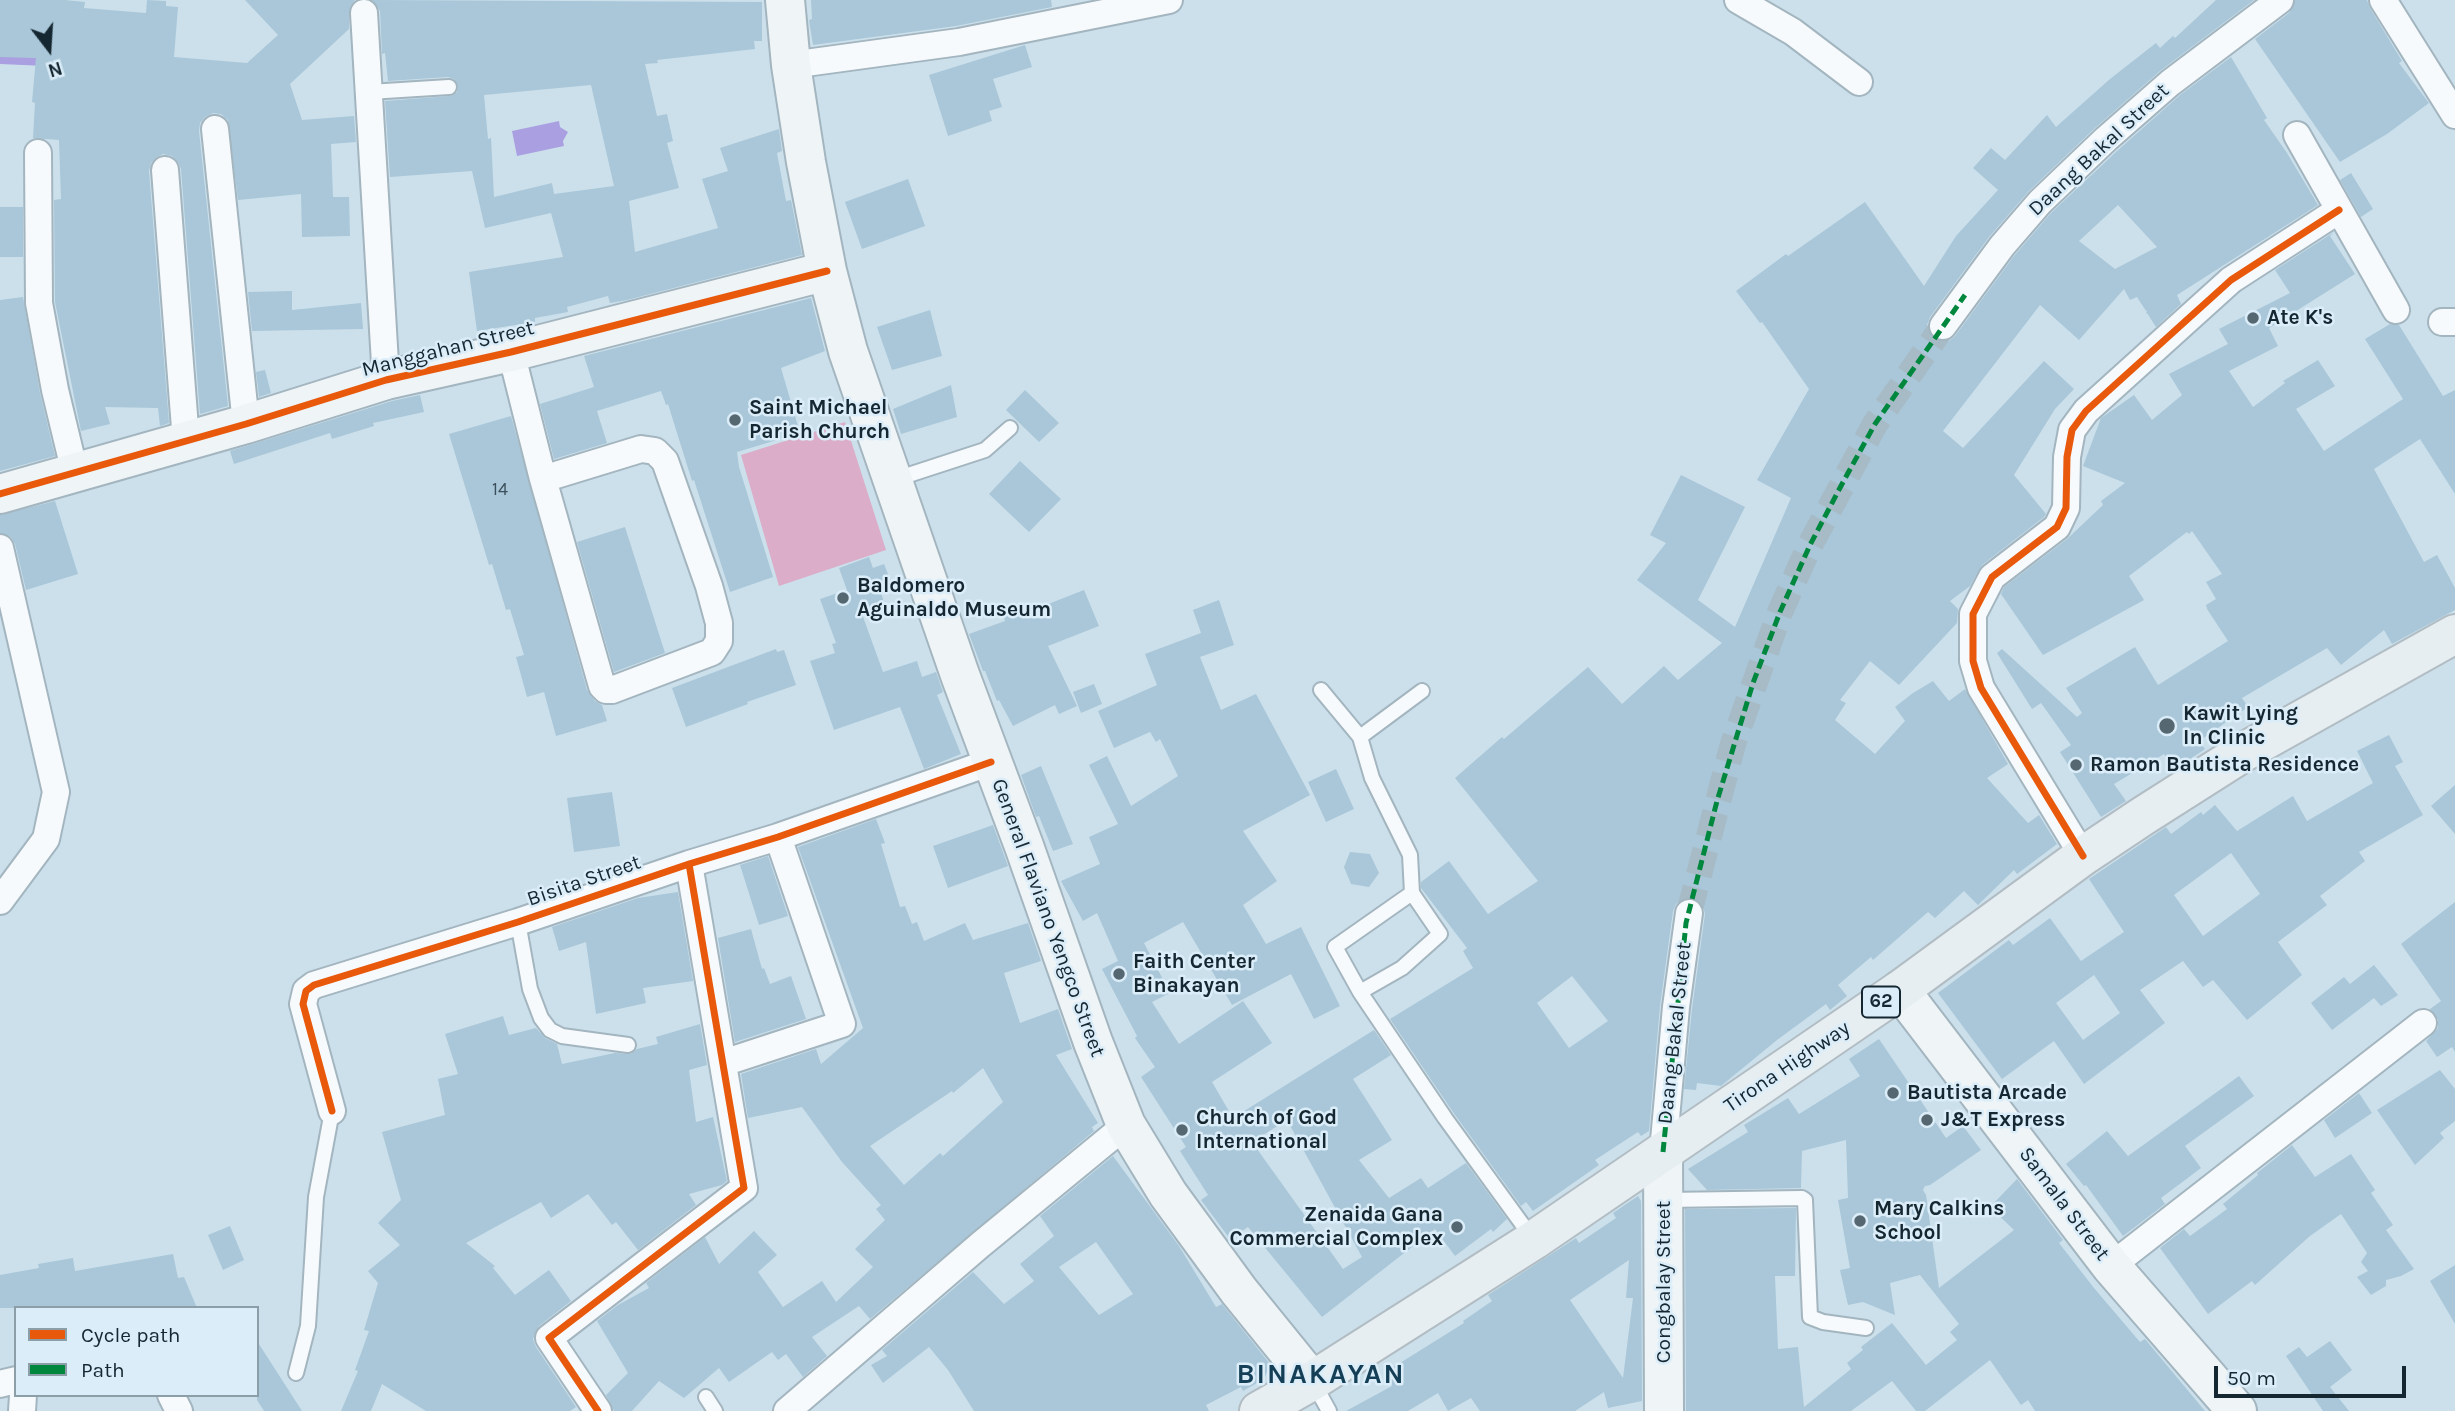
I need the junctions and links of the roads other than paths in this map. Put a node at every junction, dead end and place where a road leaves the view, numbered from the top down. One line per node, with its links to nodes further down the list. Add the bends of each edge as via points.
1 (785, 0): 7 (street, General Flaviano Yengco Street)
2 (1169, 0): 7 (street, via 959,42)
3 (1738, 0): 8 (street, via 1793,32)
4 (2280, 0): 19 (street, Daang Bakal Street, via 2170,83 2040,202)
5 (2384, 0): 11 (street)
6 (364, 13): 10 (street)
7 (791, 65): 17 (street, General Flaviano Yengco Street)
8 (1859, 82)
9 (450, 88): 10 (lane)
10 (369, 92): 21 (street)
11 (2455, 115)
12 (215, 129): 22 (street)
13 (2297, 135): 16 (street)
14 (38, 153): 25 (street, via 39,303)
15 (165, 170): 24 (street)
16 (2339, 210): 18 (street); 36 (street, via 2231,280 2086,411 2072,430 2066,508 2057,527 1992,577 1973,614 1973,661 1981,688)
17 (827, 271): 20 (street, Manggahan Street); 27 (street, General Flaviano Yengco Street)
18 (2396, 310)
19 (1943, 326)
20 (512, 352): 21 (street, Manggahan Street); 26 (street)
21 (386, 380): 22 (street, Manggahan Street)
22 (246, 424): 24 (street, Manggahan Street)
23 (1010, 428): 27 (lane, via 985,450)
24 (186, 441): 25 (street, Manggahan Street)
25 (75, 473): 28 (street, Manggahan Street)
26 (543, 479): 26 (street, via 641,449 654,451 665,461 719,623 719,641 712,652 612,690 602,686)
27 (891, 480): 34 (street, General Flaviano Yengco Street)
28 (0, 494)
29 (0, 548): 39 (street, via 56,792 46,839)
30 (2455, 634): 36 (main road, Tirona Highway / 62, via 2242,752)
31 (1321, 690): 33 (lane)
32 (1422, 691): 33 (lane)
33 (1360, 737): 38 (lane, via 1372,778 1410,855)
34 (991, 762): 35 (street, Bisita Street); 48 (street, General Flaviano Yengco Street)
35 (778, 837): 37 (street, Bisita Street); 46 (street, via 842,1024)
36 (2083, 856): 42 (main road, Tirona Highway / 62)
37 (689, 863): 41 (street, Bisita Street); 46 (street)
38 (1412, 893): 43 (lane, via 1335,947); 43 (lane, via 1440,934 1402,968)
39 (0, 901)
40 (1689, 913): 49 (street, Daang Bakal Street)
41 (518, 922): 45 (lane, via 530,989 550,1030 562,1036); 47 (street, Bisita Street, via 306,990 303,1004)
42 (1900, 990): 49 (main road, Tirona Highway / 62); 52 (street, Samala Street)
43 (1360, 992): 51 (lane)
44 (2423, 1023): 52 (street)
45 (628, 1045)
46 (723, 1063): 57 (street, via 744,1188 549,1338)
47 (332, 1111): 54 (lane, via 316,1198 307,1326)
48 (1126, 1125): 55 (street, General Flaviano Yengco Street, via 1205,1247); 59 (street)
49 (1663, 1152): 50 (street, Congbalay Street); 51 (main road, Tirona Highway / 62)
50 (1665, 1200): 53 (lane, via 1802,1198 1810,1317); 61 (street, Congbalay Street)
51 (1534, 1240): 55 (main road, Tirona Highway / 62)
52 (2111, 1266): 62 (street, Samala Street)
53 (1866, 1328)
54 (296, 1374)
55 (1321, 1396): 60 (main road, Tirona Highway / 62)
56 (706, 1397): 58 (lane)
57 (598, 1411)
58 (715, 1411)
59 (787, 1411)
60 (1259, 1411)
61 (1664, 1411)
62 (2237, 1411)

